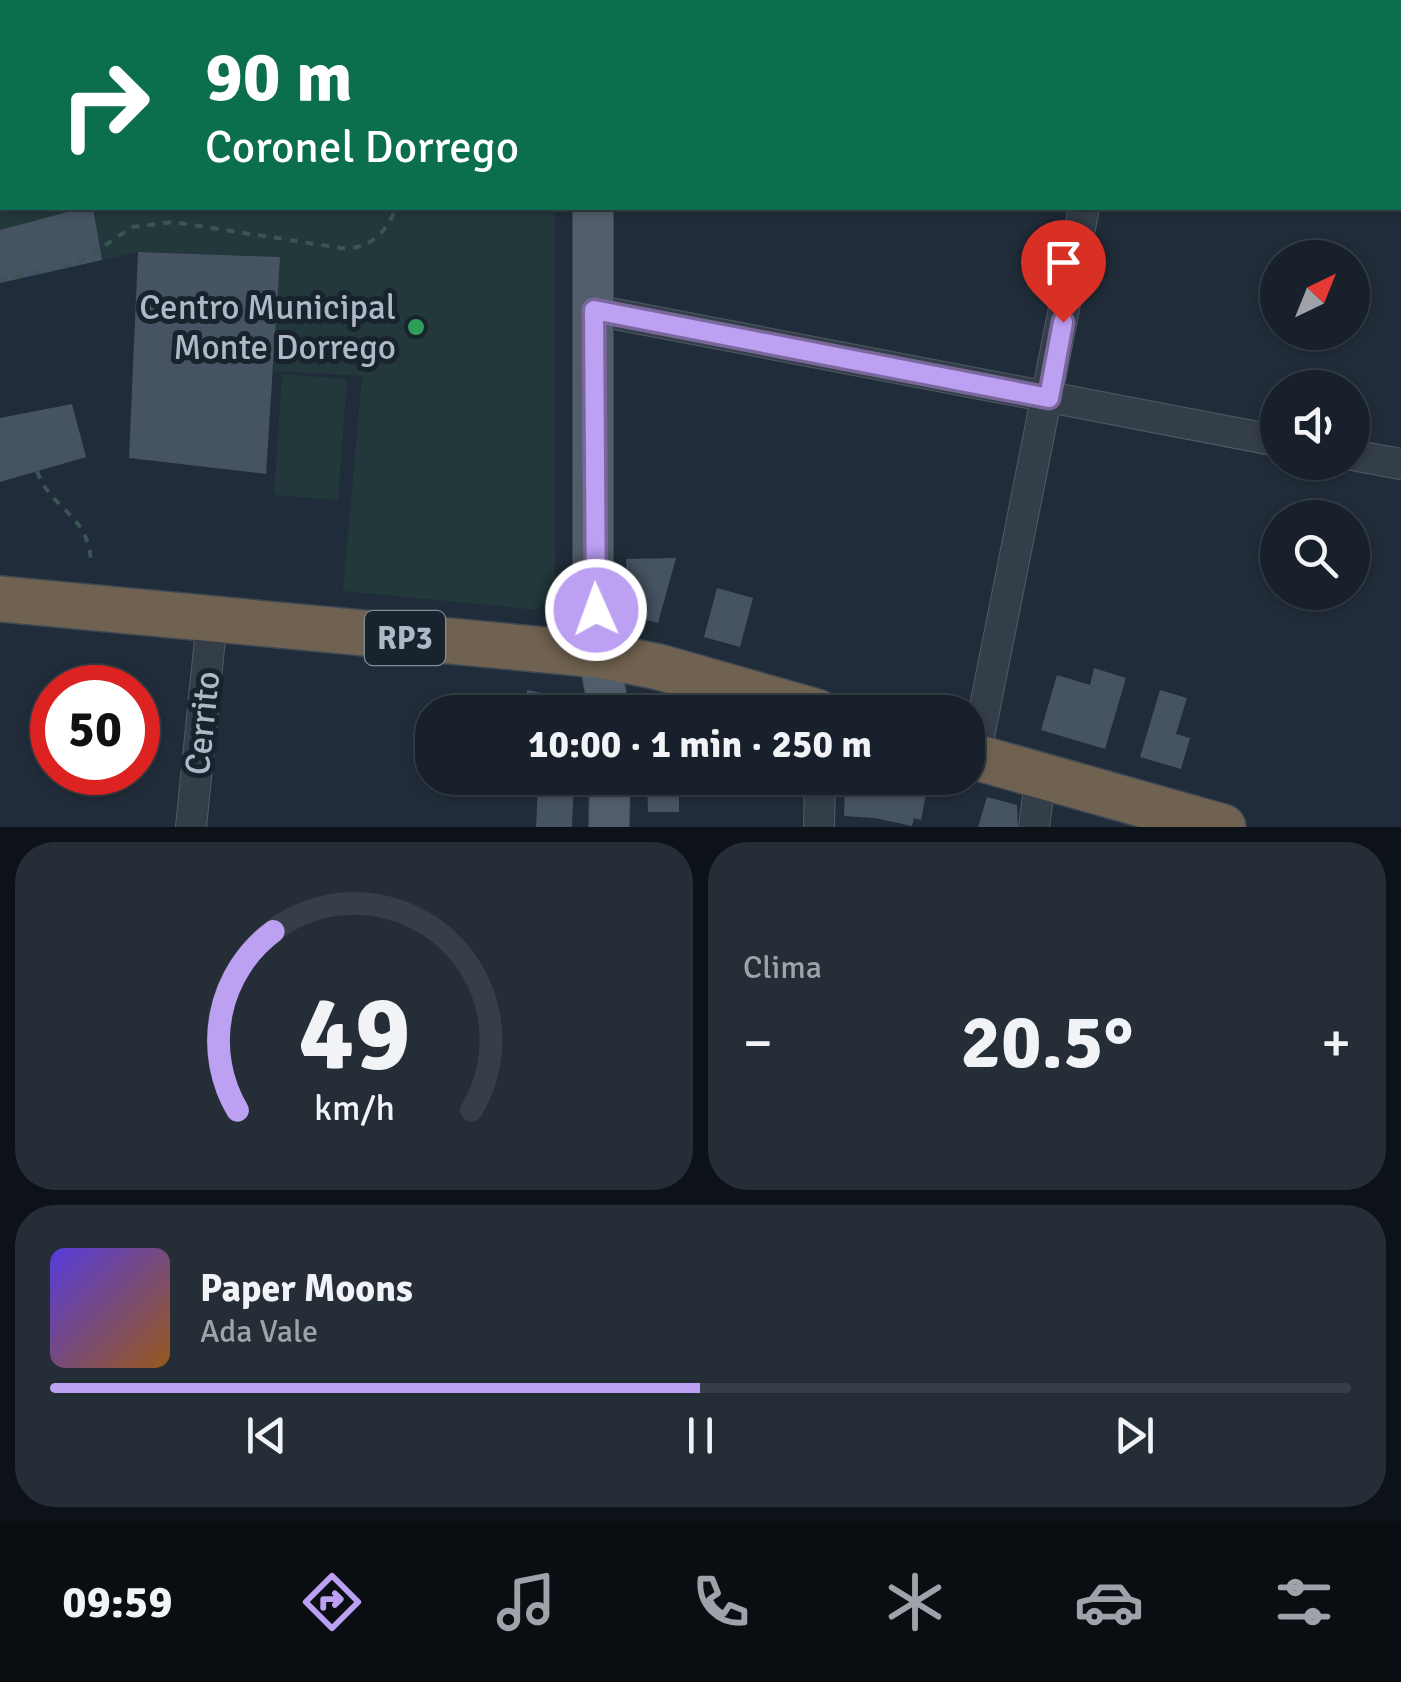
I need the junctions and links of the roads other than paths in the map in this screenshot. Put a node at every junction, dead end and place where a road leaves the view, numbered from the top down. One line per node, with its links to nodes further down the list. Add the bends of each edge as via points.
1 (594, 210): 3 (main road)
2 (1084, 210): 4 (street)
3 (594, 310): 4 (street); 10 (main road)
4 (1049, 398): 5 (street); 13 (street)
5 (1260, 438)
6 (1370, 458): 7 (street)
7 (1401, 464)
8 (0, 598): 9 (highway, RP3)
9 (212, 619): 10 (highway, RP3); 18 (street, Cerrito)
10 (599, 656): 11 (main road); 12 (highway, RP3)
11 (606, 695)
12 (757, 695)
13 (984, 695)
14 (985, 760): 15 (highway)
15 (1040, 774): 21 (street); 22 (highway)
16 (610, 795): 19 (main road)
17 (820, 795): 20 (street)
18 (192, 827)
19 (609, 827)
20 (819, 827)
21 (1034, 827)
22 (1223, 827)

